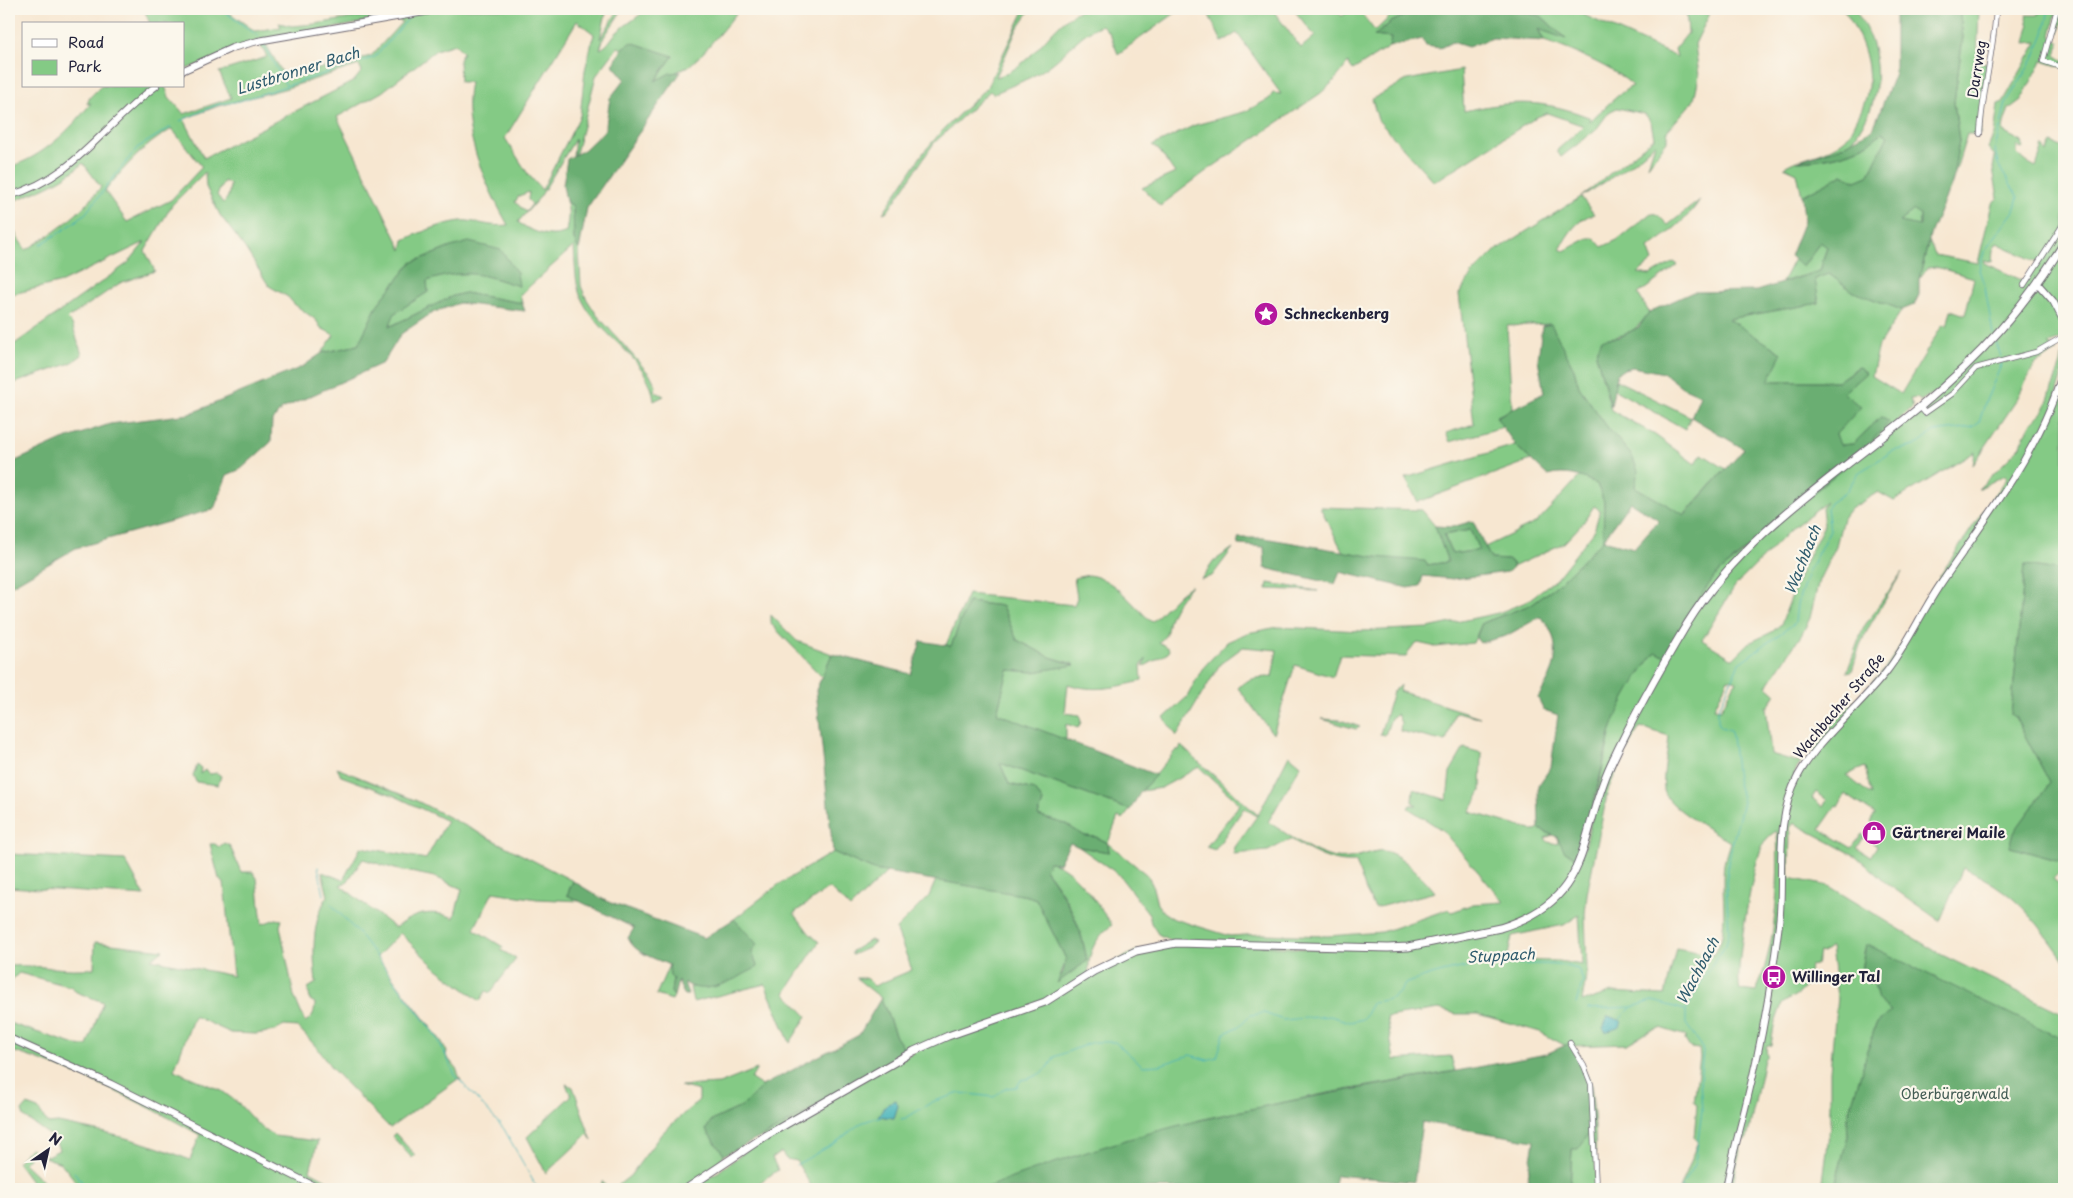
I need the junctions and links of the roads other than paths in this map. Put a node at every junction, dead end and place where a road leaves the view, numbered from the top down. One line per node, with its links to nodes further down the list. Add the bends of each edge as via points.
1 (442, 9): 5 (street, via 258,41 232,48)
2 (1996, 9): 7 (street, Darrweg)
3 (2057, 9): 4 (street, via 2042,61)
4 (2064, 68)
5 (185, 70)
6 (154, 88): 8 (street, via 62,172 36,187)
7 (1980, 134)
8 (9, 196)
9 (2064, 223): 12 (street)
10 (2064, 243): 11 (main road)
11 (2038, 284): 13 (street, via 2053,300); 16 (main road, via 1998,334)
12 (2024, 285)
13 (2064, 322)
14 (2064, 336): 16 (street, via 2036,352 1976,368 1952,394 1925,413)
15 (2064, 367): 22 (street, Wachbacher Straße, via 2054,400 2019,466 1939,586 1903,649 1876,685 1813,754 1794,784 1782,827 1779,922 1771,972 1751,1084)
16 (1920, 407): 20 (main road, via 1786,514 1711,589 1688,623 1612,763 1601,787 1583,854 1572,877 1551,901 1532,915 1500,928 1408,947 1176,944 1136,951 1106,964 1045,1002 914,1051 767,1135)
17 (9, 1038): 19 (street, via 111,1084)
18 (1570, 1042): 21 (street, via 1591,1084)
19 (320, 1189)
20 (686, 1189)
21 (1596, 1189)
22 (1726, 1189)

